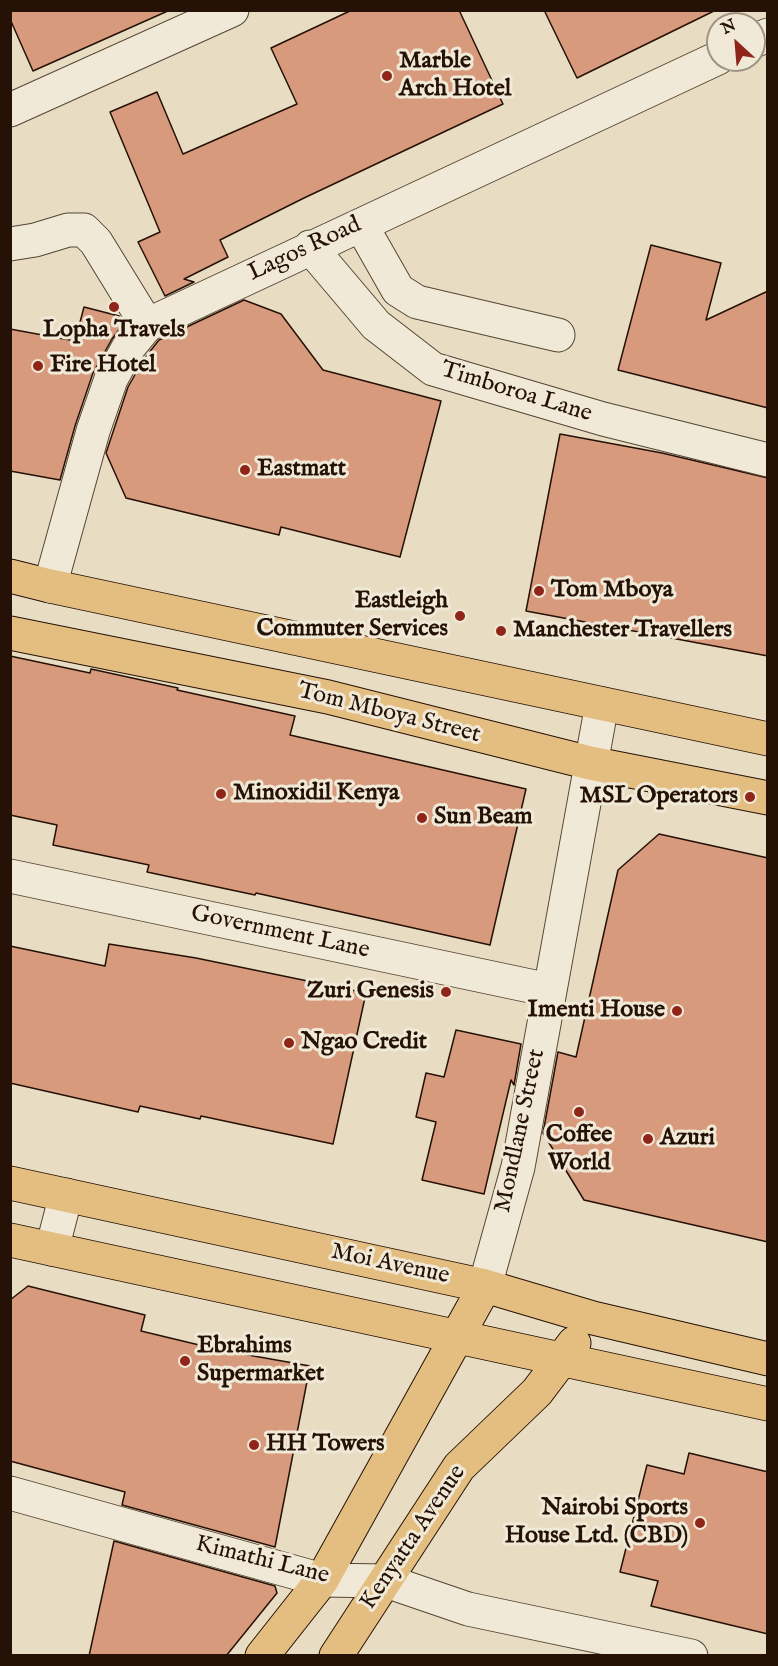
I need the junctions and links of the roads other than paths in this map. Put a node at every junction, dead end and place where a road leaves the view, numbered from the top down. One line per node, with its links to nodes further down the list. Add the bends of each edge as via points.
1 (232, 10): 3 (street)
2 (706, 64): 4 (street, Lagos Road)
3 (10, 111)
4 (361, 225): 6 (street, Lagos Road); 8 (street, via 398,290 417,302)
5 (10, 244): 7 (street, via 84,230 96,242)
6 (310, 248): 7 (street, Lagos Road); 9 (street, Timboroa Lane, via 376,325 433,369 603,419)
7 (147, 325): 11 (street, Lagos Road, via 128,348 111,379)
8 (558, 336)
9 (768, 460)
10 (10, 576): 11 (main road)
11 (50, 586): 13 (main road)
12 (10, 633): 15 (main road, Tom Mboya Street, via 328,697)
13 (602, 704): 14 (main road); 15 (street, Mondlane Street)
14 (768, 739)
15 (590, 763): 16 (main road, Tom Mboya Street); 18 (street, Mondlane Street)
16 (768, 798)
17 (10, 876): 18 (street, Government Lane)
18 (549, 990): 23 (street, Mondlane Street, via 518,1167)
19 (10, 1183): 20 (main road, Moi Avenue)
20 (66, 1195): 22 (street); 23 (main road, Moi Avenue)
21 (10, 1239): 22 (main road)
22 (52, 1249): 25 (main road)
23 (485, 1286): 24 (main road, Moi Avenue); 25 (main road)
24 (593, 1318): 26 (main road, Kenyatta Avenue); 27 (main road, Moi Avenue)
25 (458, 1335): 26 (main road); 30 (main road)
26 (562, 1358): 28 (main road); 31 (main road, Kenyatta Avenue, via 537,1392 459,1467)
27 (768, 1359)
28 (768, 1404)
29 (10, 1493): 30 (street, Kimathi Lane)
30 (322, 1580): 31 (street, Kimathi Lane); 32 (main road)
31 (386, 1581): 33 (main road, Kenyatta Avenue); 34 (street, Kimathi Lane, via 468,1609)
32 (262, 1656)
33 (336, 1656)
34 (691, 1656)

